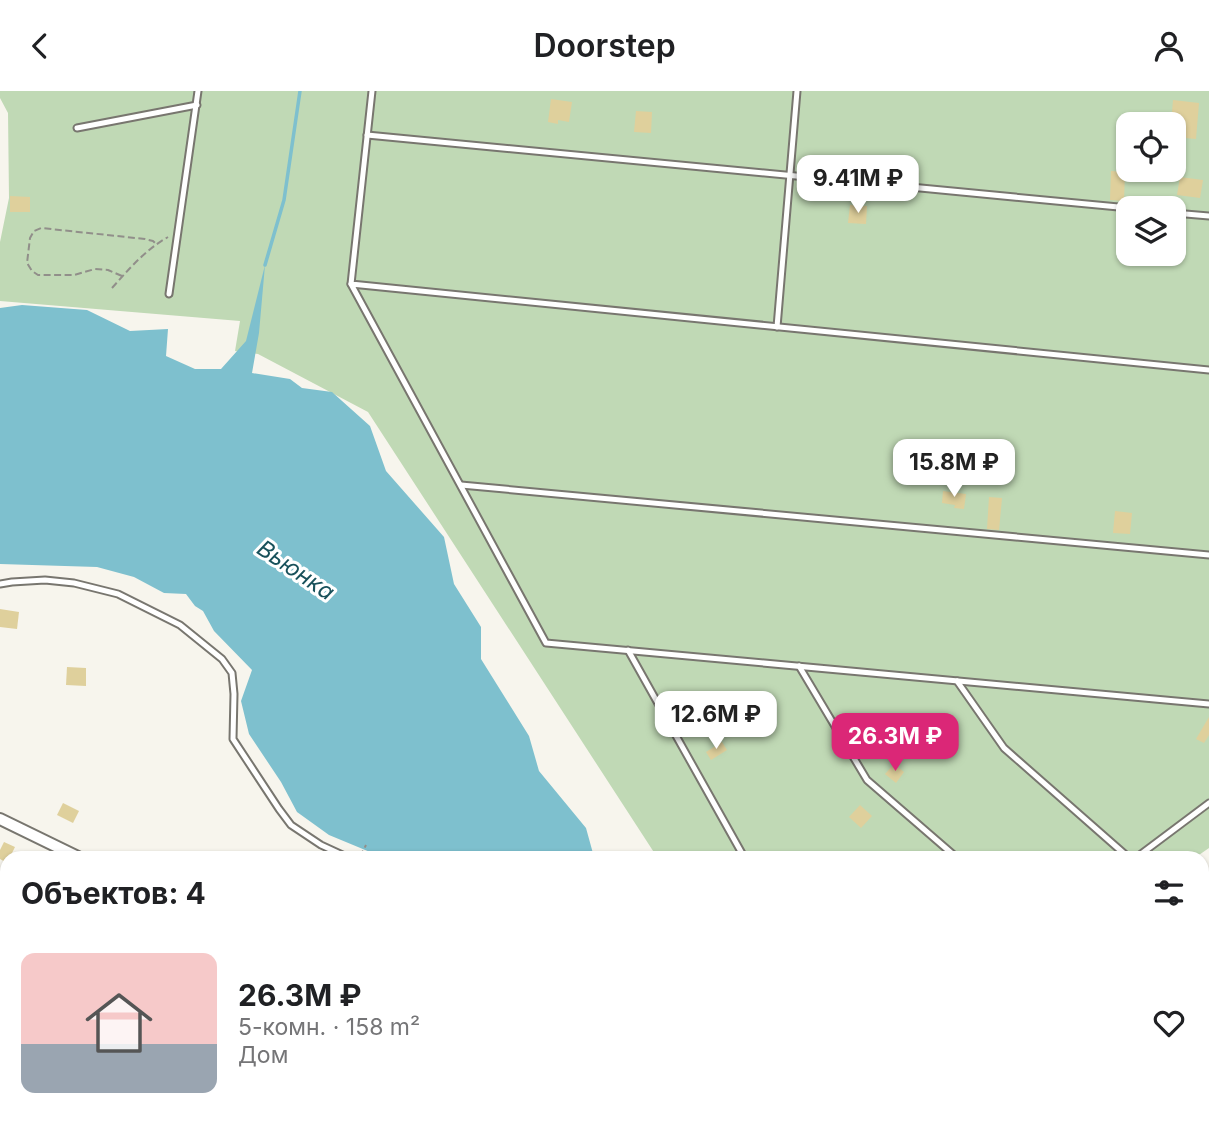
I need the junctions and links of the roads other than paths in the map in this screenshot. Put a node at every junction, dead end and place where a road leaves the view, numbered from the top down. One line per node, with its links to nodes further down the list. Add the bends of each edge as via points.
1 (198, 91): 4 (lane)
2 (372, 91): 6 (lane)
3 (797, 91): 7 (lane)
4 (197, 105): 5 (lane); 12 (lane)
5 (77, 128)
6 (367, 135): 7 (lane); 11 (lane)
7 (790, 176): 8 (lane); 13 (lane)
8 (1116, 207)
9 (1186, 214): 10 (lane)
10 (1209, 216)
11 (351, 285): 13 (lane); 15 (lane)
12 (169, 294)
13 (777, 327): 14 (lane)
14 (1209, 370)
15 (461, 485): 16 (lane); 18 (lane, via 546,643)
16 (1209, 555)
17 (0, 584): 25 (lane, via 74,583 118,594 180,625 222,659 232,673 233,739 279,809 291,825)
18 (628, 650): 19 (lane); 26 (lane)
19 (799, 666): 20 (lane); 27 (lane, via 867,780)
20 (957, 681): 21 (lane); 28 (lane, via 1004,748)
21 (1209, 705)
22 (1209, 803): 29 (lane)
23 (0, 819): 24 (street)
24 (66, 851)
25 (334, 851)
26 (741, 851)
27 (949, 851)
28 (1121, 851)
29 (1145, 851)

